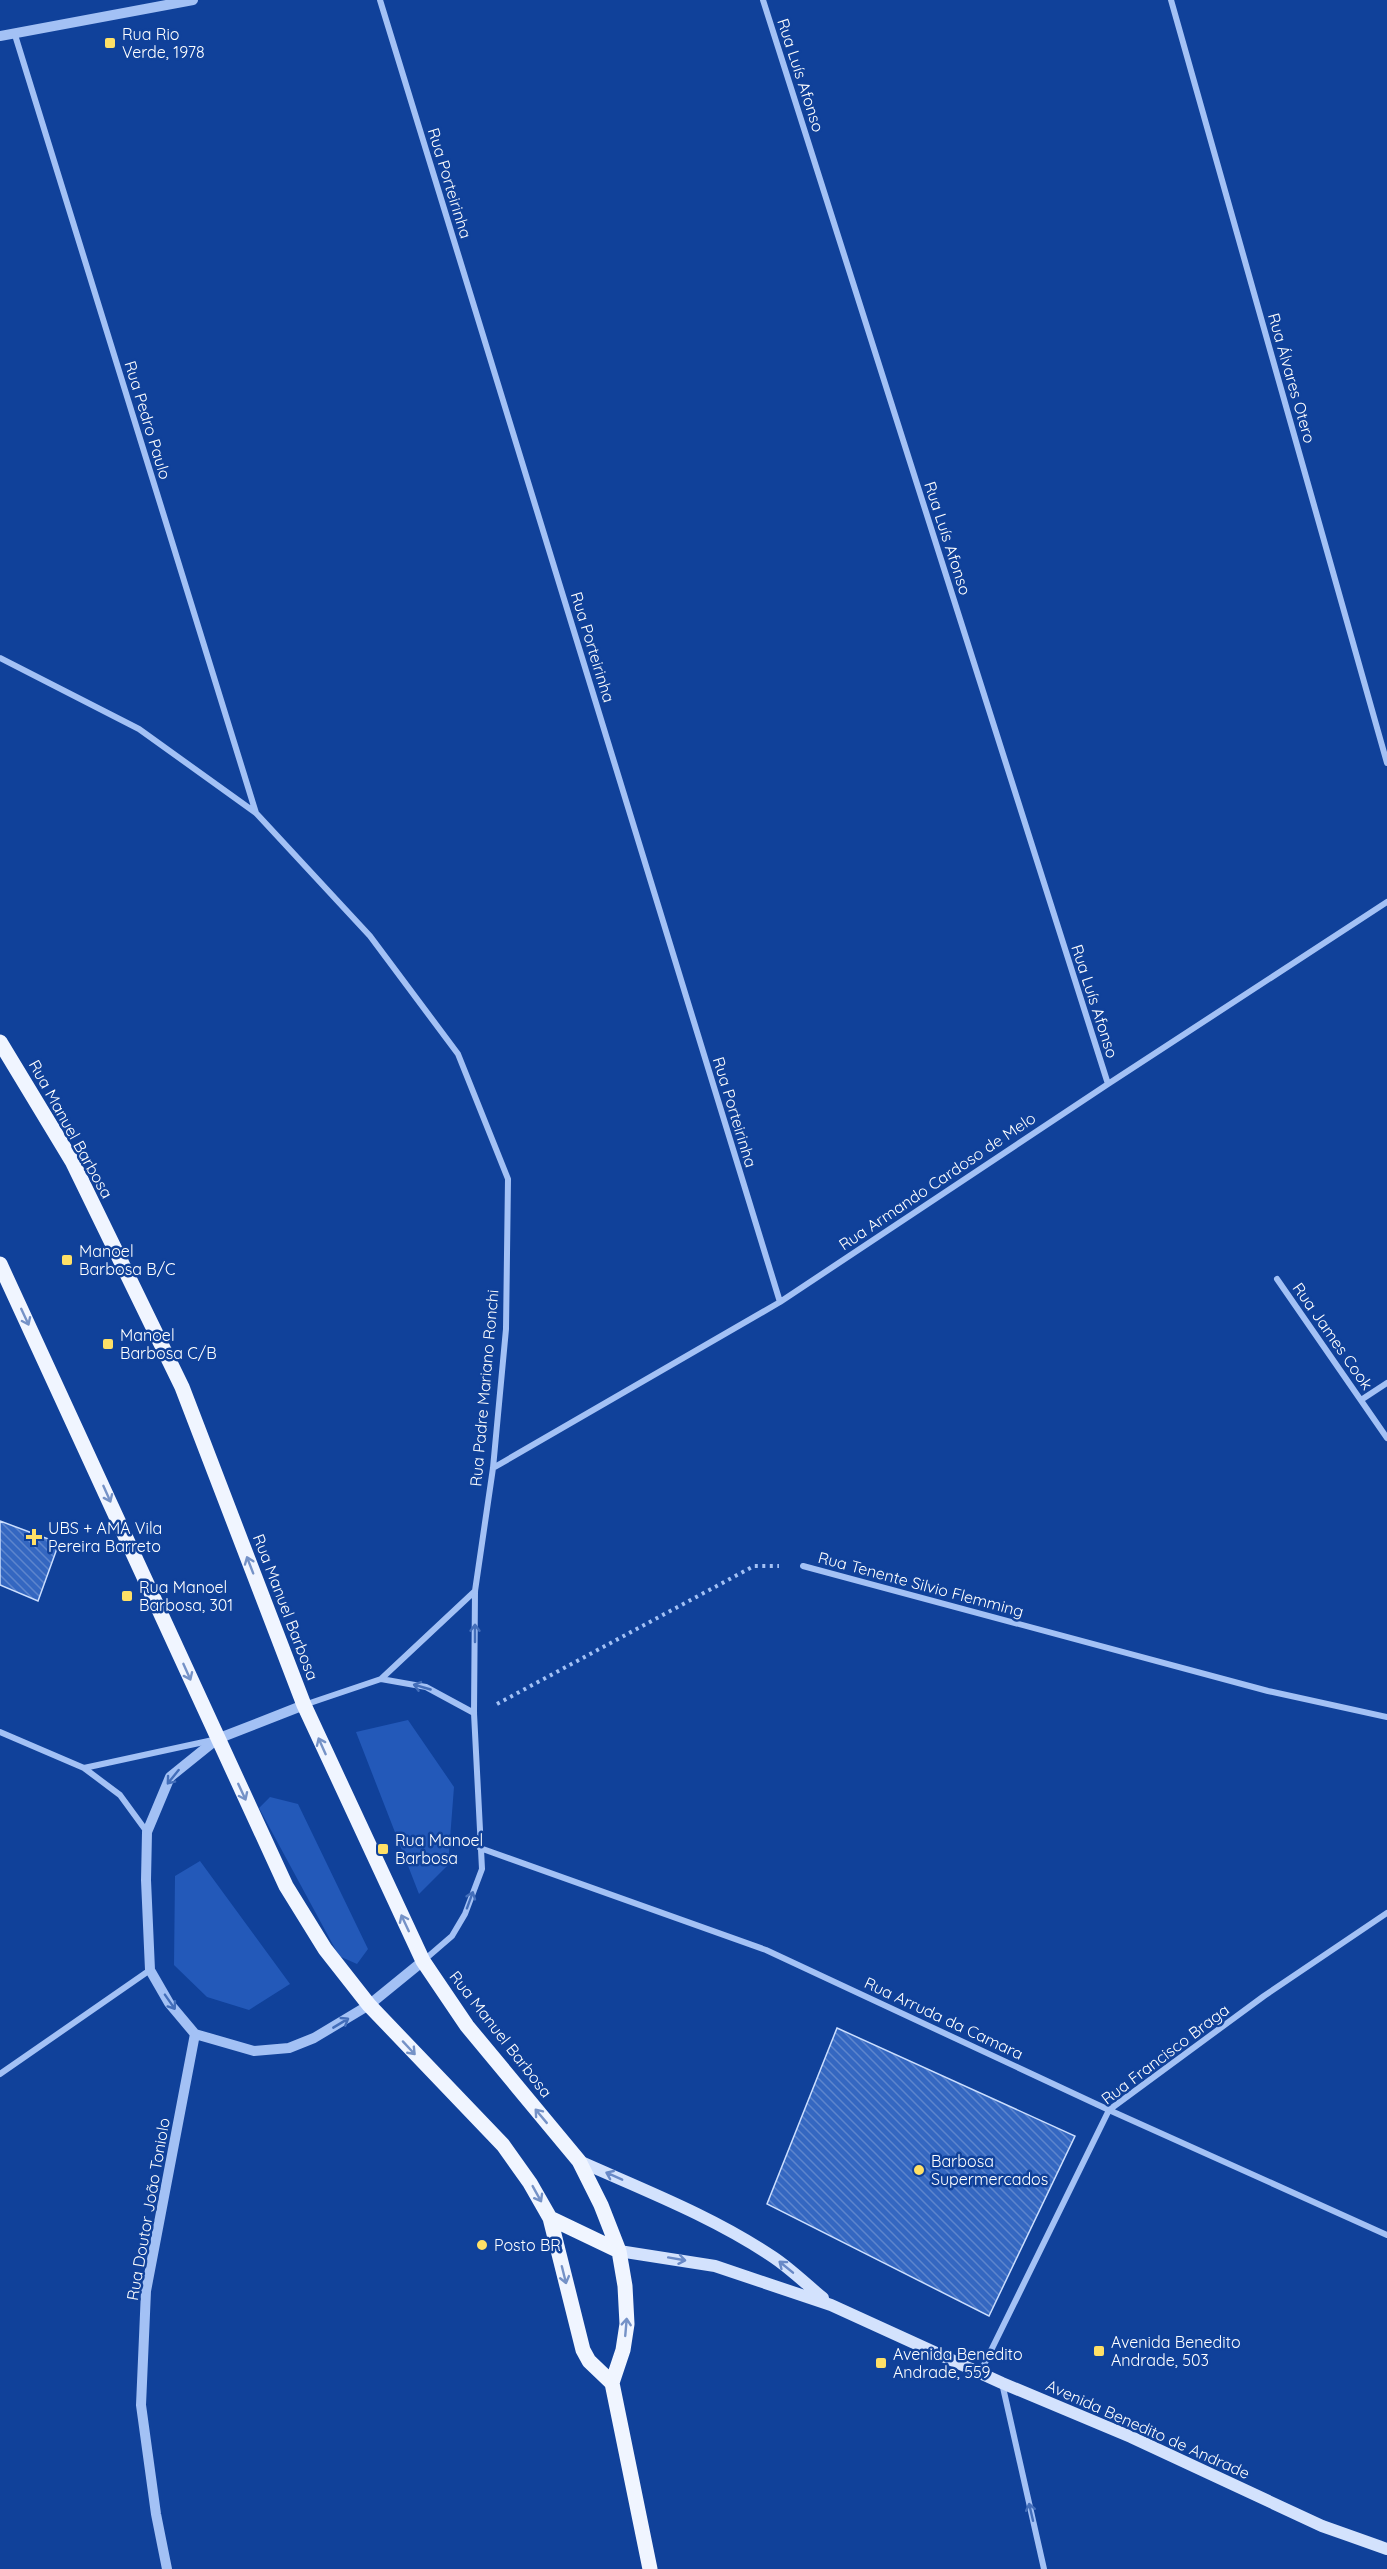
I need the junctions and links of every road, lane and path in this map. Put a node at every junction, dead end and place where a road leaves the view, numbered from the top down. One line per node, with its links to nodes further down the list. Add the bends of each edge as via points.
1 (193, 0): 5 (street)
2 (380, 0): 16 (street, Rua Porteirinha)
3 (763, 0): 13 (street, Rua Luís Afonso)
4 (1171, 0): 9 (street, Rua Álvares Otero)
5 (171, 2): 6 (street)
6 (15, 35): 7 (street); 10 (street, Rua Pedro Paulo)
7 (0, 36)
8 (0, 658): 10 (street, Rua Padre Mariano Ronchi, via 139,729)
9 (1387, 763)
10 (256, 813): 20 (street, Rua Padre Mariano Ronchi, via 370,936 458,1054 508,1179 506,1329)
11 (1387, 902): 13 (street, Rua Armando Cardoso de Melo)
12 (0, 1041): 24 (main road, Rua Manuel Barbosa, one-way to 12, via 182,1387 72,1161)
13 (1108, 1084): 16 (street, Rua Armando Cardoso de Melo)
14 (0, 1264): 28 (main road, one-way to 28)
15 (1277, 1279): 18 (street, Rua James Cook)
16 (780, 1302): 20 (street, Rua Armando Cardoso de Melo)
17 (1387, 1383): 18 (street)
18 (1361, 1400): 19 (street, Rua James Cook)
19 (1387, 1438)
20 (493, 1468): 22 (street, Rua Padre Mariano Ronchi)
21 (803, 1566): 25 (path, Rua Tenente Silvio Flemming, via 754,1566 505,1702); 26 (street, Rua Tenente Silvio Flemming, via 1269,1691)
22 (475, 1591): 23 (street); 25 (street, Rua Padre Mariano Ronchi, one-way to 22)
23 (381, 1679): 24 (street); 25 (street, one-way to 23, via 426,1687)
24 (304, 1705): 28 (street); 33 (main road, Rua Manuel Barbosa, one-way to 24)
25 (474, 1713): 31 (street, Rua Padre Mariano Ronchi)
26 (1387, 1717)
27 (0, 1732): 29 (street)
28 (217, 1739): 29 (street); 30 (street, one-way to 30, via 170,1777); 35 (main road, one-way to 35, via 286,1886 326,1949)
29 (84, 1768): 30 (street, via 120,1795)
30 (147, 1832): 34 (street)
31 (480, 1848): 33 (street, Rua Padre Mariano Ronchi, one-way to 31, via 452,1936 465,1914 482,1869); 38 (street, Rua Arruda da Camara, via 766,1950)
32 (1387, 1913): 38 (street, Rua Francisco Braga, via 1264,1996)
33 (423, 1961): 35 (street); 39 (main road, Rua Manuel Barbosa, one-way to 33, via 467,2026)
34 (150, 1970): 36 (street, one-way to 36, via 169,2003); 37 (street)
35 (369, 2005): 36 (street, one-way to 35, via 254,2051 289,2048); 40 (main road, one-way to 40, via 503,2145 530,2182)
36 (195, 2034): 48 (street, Rua Doutor João Toniolo, via 146,2291 141,2405)
37 (0, 2074)
38 (1109, 2110): 41 (street, Rua Arruda da Camara); 44 (street, Rua Francisco Braga)
39 (579, 2161): 42 (main road, Rua Manuel Barbosa); 43 (main road, Avenida Benedito de Andrade, one-way to 39, via 774,2257 672,2202)
40 (549, 2218): 42 (main road); 45 (main road, one-way to 45, via 583,2350)
41 (1387, 2235)
42 (619, 2251): 43 (main road, Avenida Benedito de Andrade, one-way to 43, via 715,2266); 45 (main road, Rua Manuel Barbosa, one-way to 42, via 627,2324)
43 (831, 2305): 44 (main road, Avenida Benedito de Andrade)
44 (980, 2373): 46 (main road, Avenida Benedito de Andrade)
45 (612, 2383): 49 (main road)
46 (1002, 2383): 47 (main road, Avenida Benedito de Andrade, via 1131,2437 1322,2526); 50 (street, one-way to 46)
47 (1387, 2549)
48 (167, 2569)
49 (650, 2569)
50 (1044, 2569)

